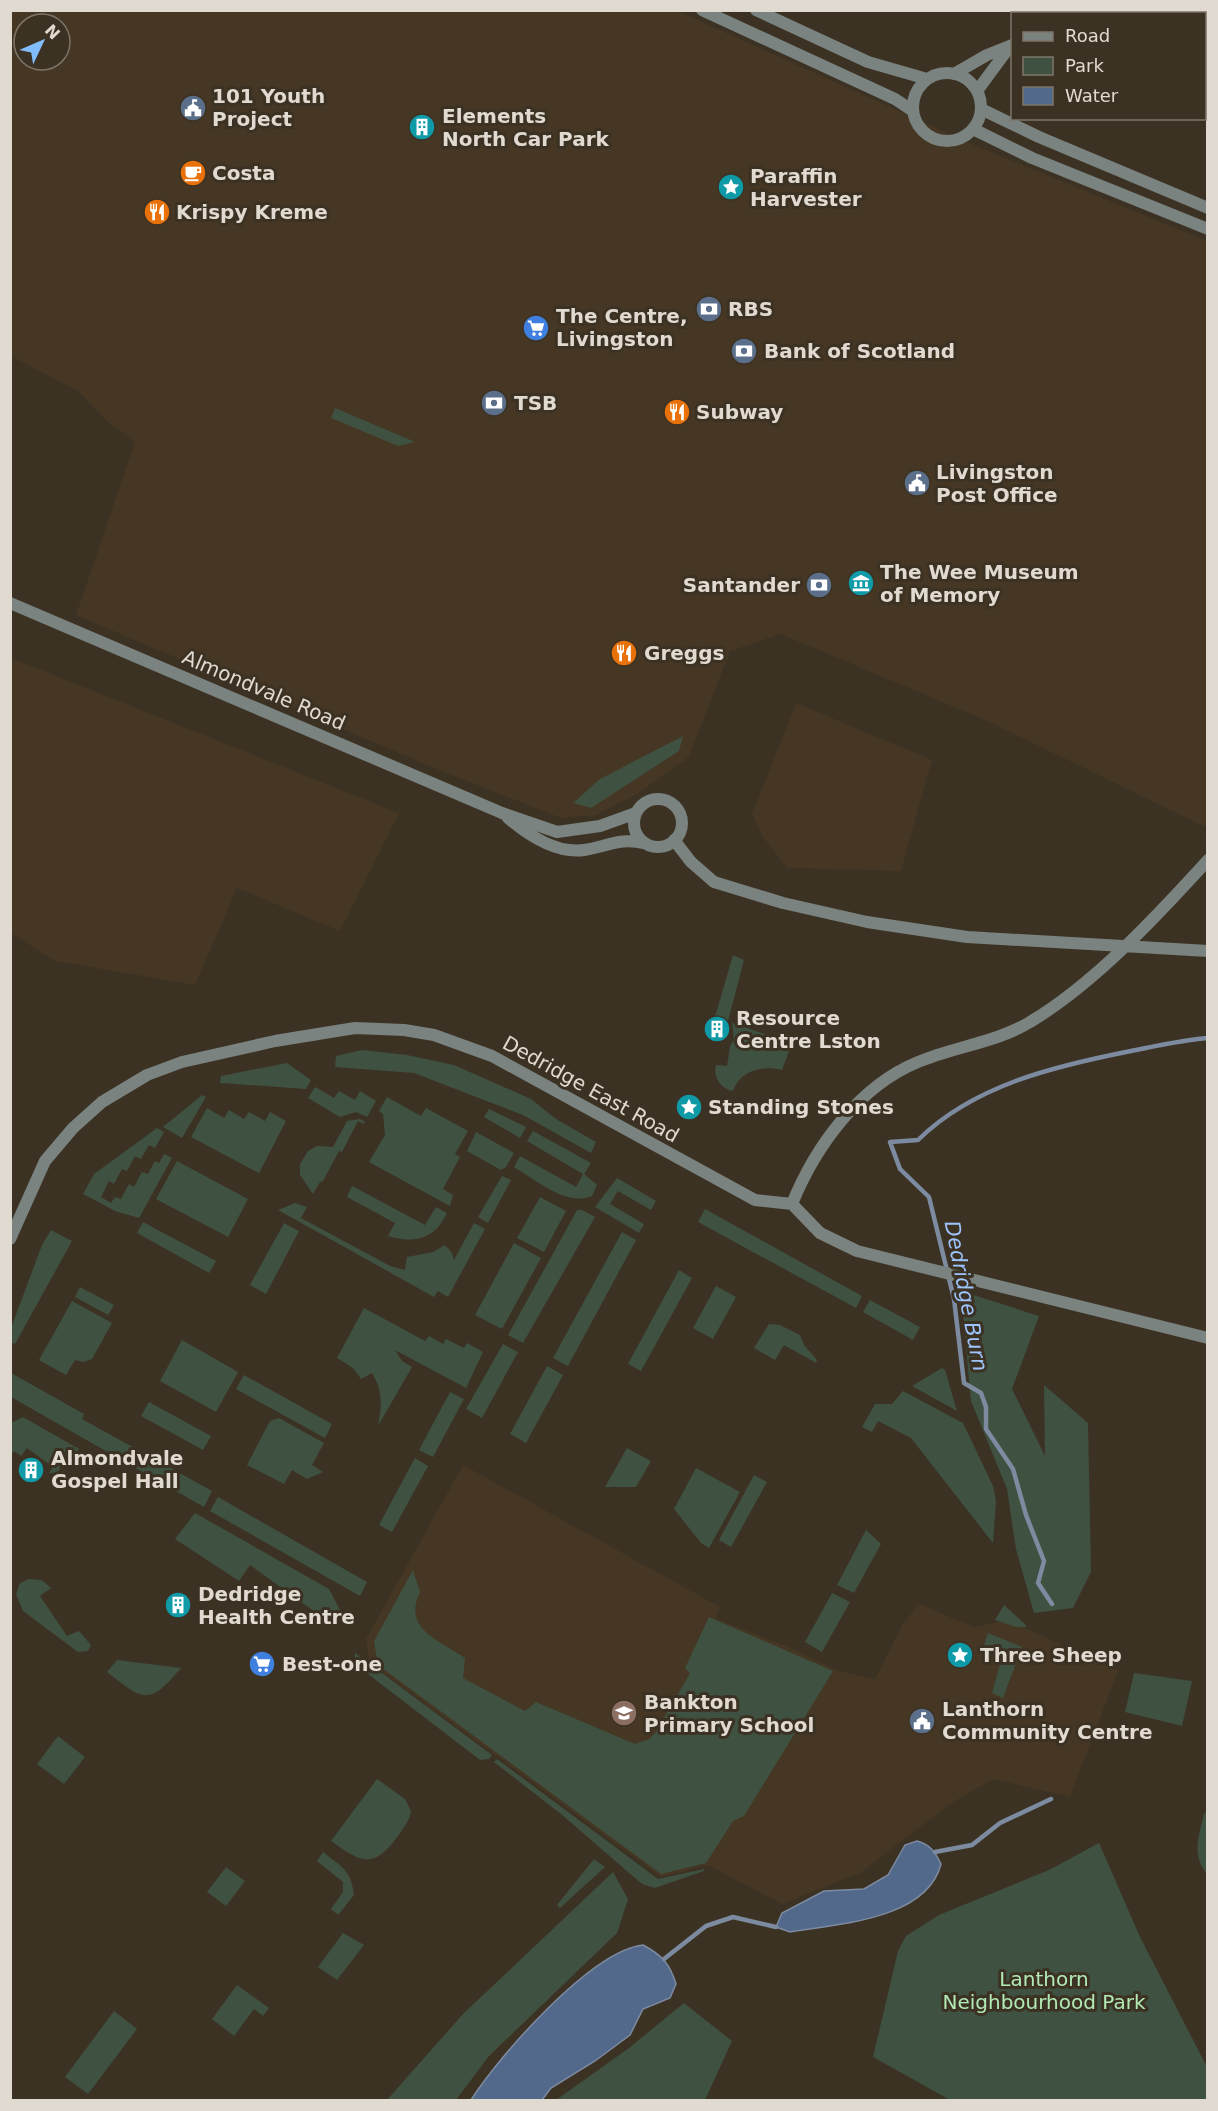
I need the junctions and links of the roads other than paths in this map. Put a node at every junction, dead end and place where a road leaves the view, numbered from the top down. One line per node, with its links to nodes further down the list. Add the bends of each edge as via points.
1 (702, 10): 9 (street, via 896,99)
2 (756, 10): 6 (street, via 868,62)
3 (1011, 45): 5 (street)
4 (1011, 46): 7 (street)
5 (954, 74): 6 (street); 7 (street)
6 (927, 79): 9 (street, via 919,87)
7 (977, 91): 8 (street)
8 (981, 109): 10 (street); 11 (street)
9 (913, 111): 10 (street, via 920,128 934,139 955,140)
10 (973, 129): 12 (street, via 1032,158)
11 (1208, 208)
12 (1208, 229)
13 (10, 603): 14 (street, Almondvale Road)
14 (502, 813): 15 (street, Almondvale Road, via 557,832 600,826); 17 (street, Almondvale Road, via 540,841 560,847 582,850 620,841)
15 (636, 813): 16 (street, via 654,800 672,804 681,818); 17 (street, via 634,829)
16 (674, 840): 17 (street, via 659,847); 19 (street, via 714,882 867,922 967,937 1178,950)
17 (644, 843)
18 (1208, 861): 20 (street, via 1088,978 1029,1023 918,1062 877,1085 820,1148)
19 (1204, 948)
20 (792, 1204): 21 (street, Dedridge East Road, via 754,1200 492,1056 434,1035 356,1028 182,1062 147,1075 102,1102 52,1153 27,1197); 22 (street, via 820,1233 857,1251)
21 (10, 1239)
22 (1208, 1338)

